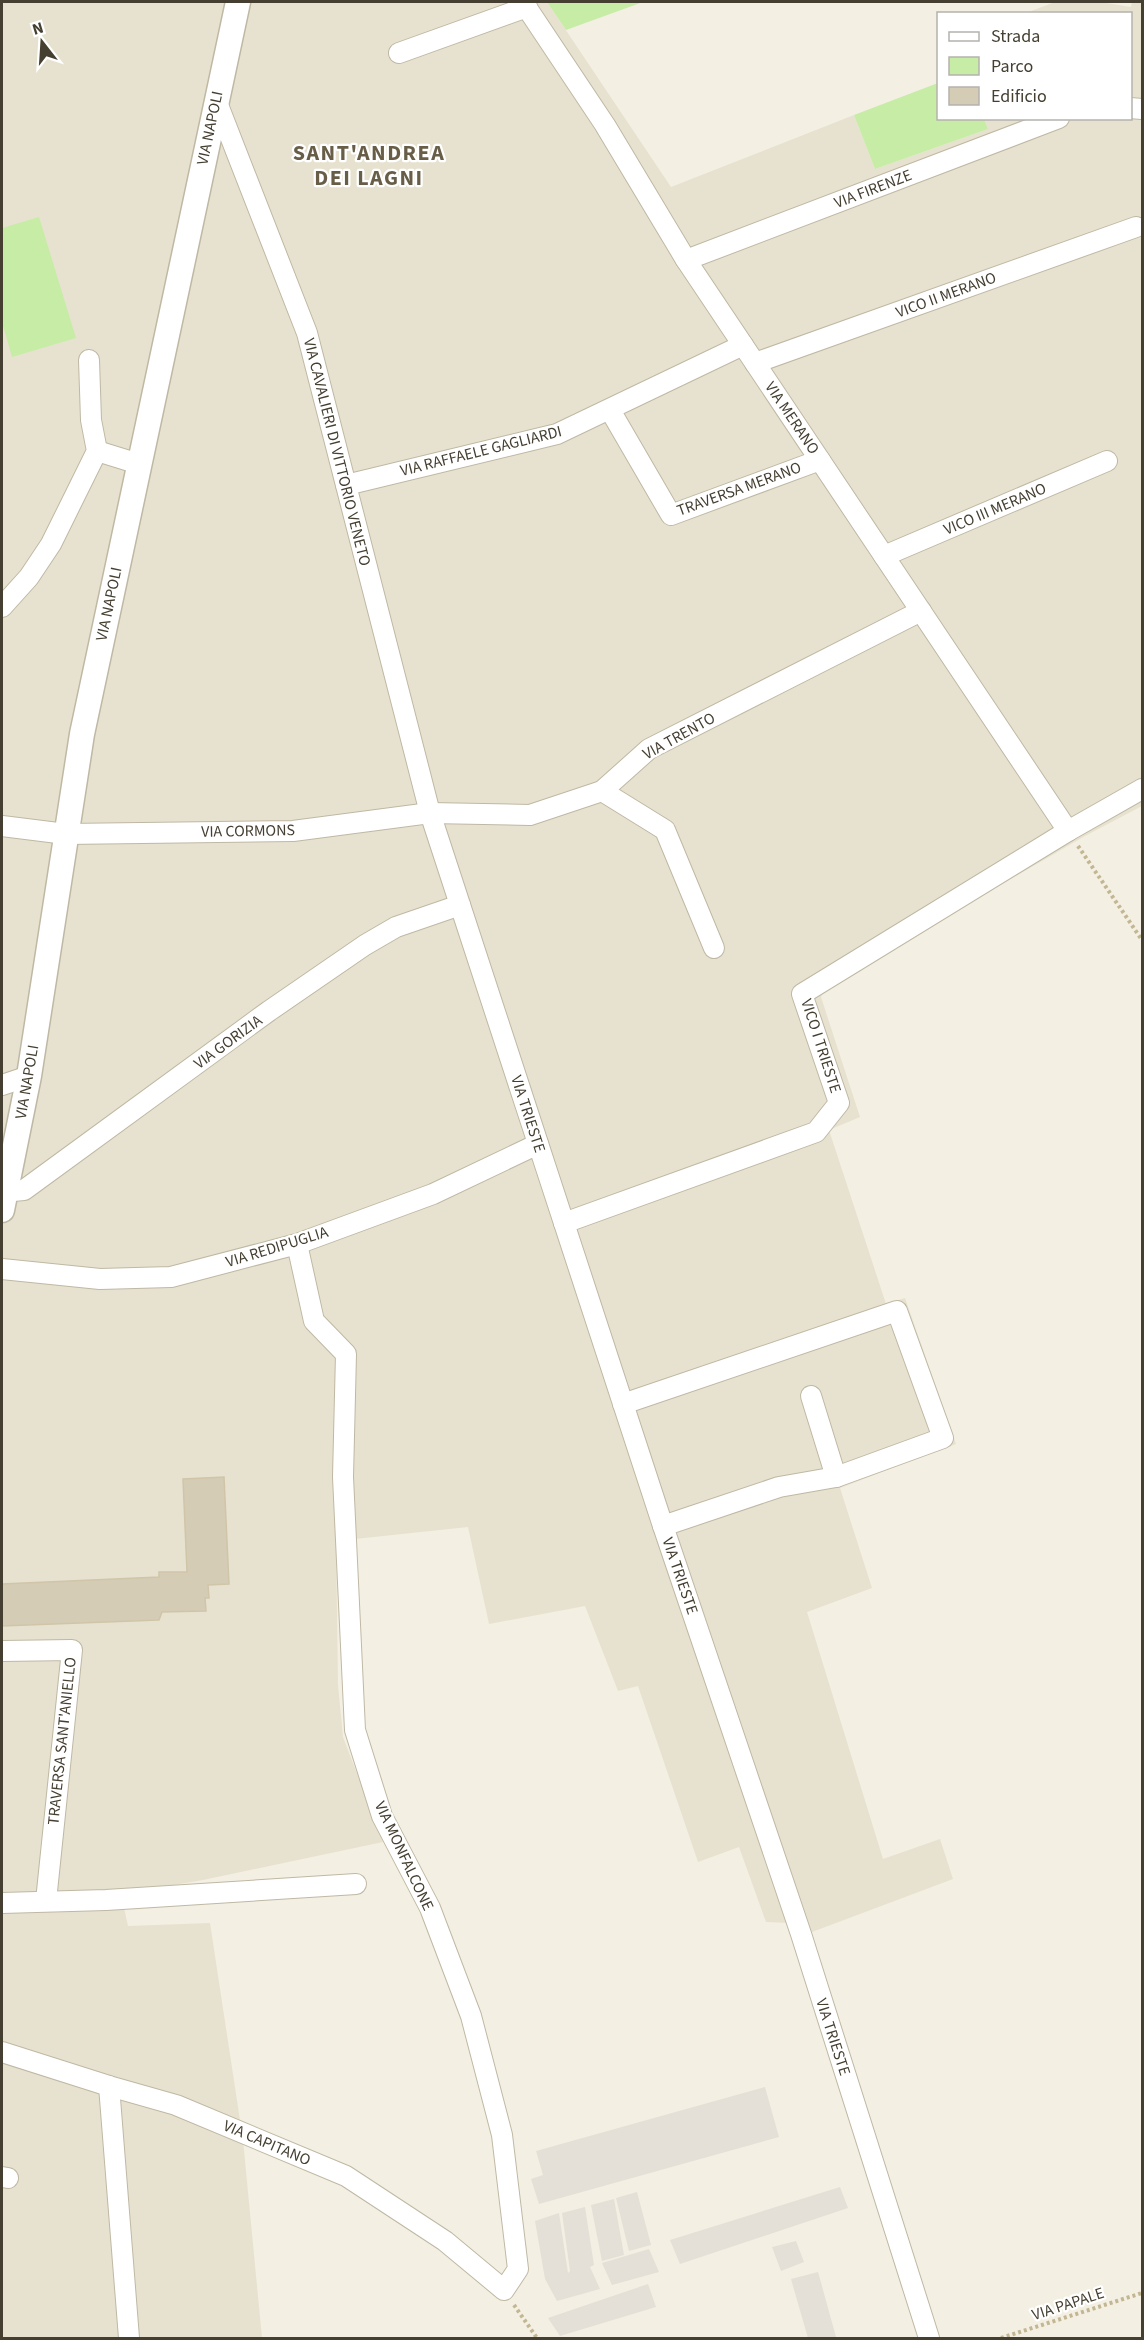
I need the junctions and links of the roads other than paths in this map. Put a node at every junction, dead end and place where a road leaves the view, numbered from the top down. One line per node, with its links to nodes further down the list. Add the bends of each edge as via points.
1 (237, 2): 4 (street, VIA NAPOLI)
2 (525, 4): 3 (street); 7 (street, VIA MERANO, via 605,125)
3 (399, 53)
4 (216, 100): 15 (street, VIA NAPOLI); 16 (street, VIA CAVALIERI DI VITTORIO VENETO, via 307,333)
5 (1054, 120): 7 (street, VIA FIRENZE)
6 (1136, 227): 10 (street, VICO II MERANO)
7 (686, 260): 8 (street, VIA MERANO)
8 (743, 345): 10 (street, VIA MERANO); 11 (street, VIA RAFFAELE GAGLIARDI)
9 (89, 360): 12 (street, via 91,420)
10 (755, 363): 13 (street, VIA MERANO)
11 (610, 410): 13 (street, TRAVERSA MERANO, via 671,515); 16 (street, VIA RAFFAELE GAGLIARDI, via 557,434)
12 (97, 451): 15 (street); 18 (street, via 51,544)
13 (820, 460): 17 (street, VIA MERANO)
14 (1107, 461): 17 (street, VICO III MERANO)
15 (139, 464): 25 (street, VIA NAPOLI, via 82,734)
16 (346, 485): 22 (street, VIA CAVALIERI DI VITTORIO VENETO)
17 (884, 556): 19 (street, VIA MERANO)
18 (2, 607)
19 (921, 611): 21 (street, VIA TRENTO, via 649,749); 24 (street, VIA MERANO)
20 (1143, 789): 24 (street)
21 (602, 791): 22 (street, VIA TRENTO, via 530,815); 27 (street, via 665,830)
22 (430, 813): 25 (street, VIA CORMONS, via 293,831); 26 (street, VIA TRIESTE)
23 (2, 826): 25 (street, VIA CORMONS)
24 (1068, 831): 32 (street, VICO I TRIESTE, via 802,994 839,1102 816,1132)
25 (66, 834): 28 (street, VIA NAPOLI)
26 (460, 905): 30 (street, VIA TRIESTE); 31 (street, VIA GORIZIA, via 396,927 365,945 24,1190)
27 (714, 948)
28 (29, 1076): 29 (street); 31 (street, VIA NAPOLI)
29 (2, 1085)
30 (538, 1144): 32 (street, VIA TRIESTE); 33 (street, VIA REDIPUGLIA, via 433,1194)
31 (3, 1198)
32 (564, 1223): 36 (street, VIA TRIESTE)
33 (297, 1244): 34 (street, VIA REDIPUGLIA, via 171,1277 100,1279); 45 (street, VIA MONFALCONE, via 314,1321 346,1354 343,1477 355,1730 382,1815 430,1908 471,2016 502,2135 518,2269)
34 (2, 1269)
35 (811, 1396): 37 (street)
36 (623, 1404): 37 (street, via 897,1311 943,1438); 38 (street, VIA TRIESTE)
37 (836, 1477): 38 (street, via 779,1487)
38 (663, 1526): 47 (street, VIA TRIESTE, via 801,1934)
39 (2, 1650): 41 (street, TRAVERSA SANT'ANIELLO, via 72,1650)
40 (356, 1884): 41 (street)
41 (46, 1901): 42 (street)
42 (2, 1903)
43 (2, 2052): 44 (street, VIA CAPITANO)
44 (109, 2086): 45 (street, VIA CAPITANO, via 176,2104 346,2176 446,2241); 46 (street)
45 (504, 2290)
46 (129, 2338)
47 (929, 2338)

